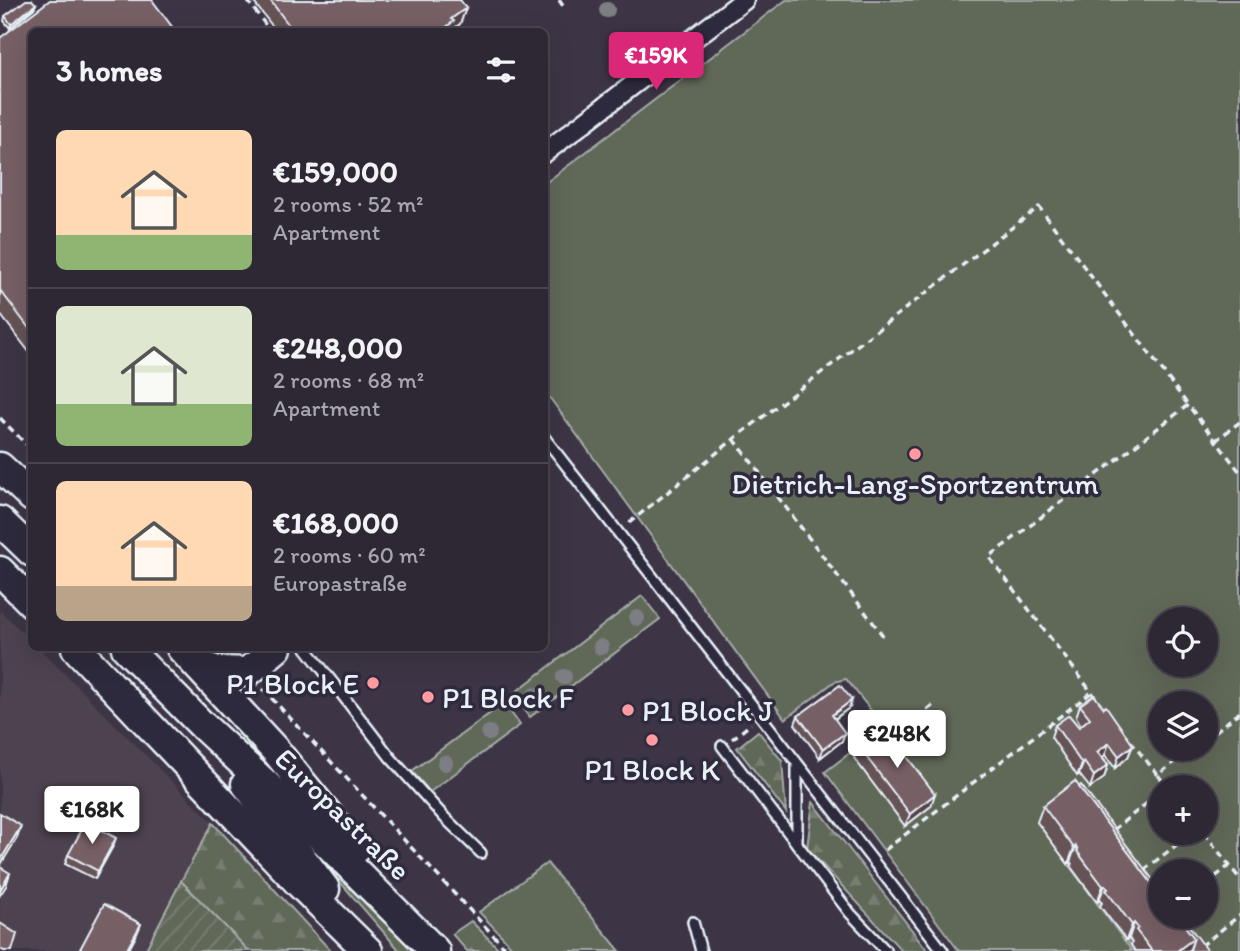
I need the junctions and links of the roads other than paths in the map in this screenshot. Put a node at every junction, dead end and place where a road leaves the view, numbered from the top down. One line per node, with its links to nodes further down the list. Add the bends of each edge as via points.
1 (744, 0): 2 (street)
2 (548, 150)
3 (548, 442): 19 (lane)
4 (0, 467): 5 (main road)
5 (28, 493)
6 (0, 521): 7 (main road)
7 (28, 548)
8 (0, 571): 9 (main road)
9 (28, 599)
10 (79, 651): 23 (main road, via 301,885)
11 (130, 651): 16 (main road, Europastraße)
12 (273, 651): 15 (main road)
13 (308, 651): 21 (lane, via 390,757)
14 (189, 656): 15 (main road, via 218,671); 18 (main road)
15 (248, 672): 18 (main road, via 250,699)
16 (203, 726): 23 (main road, Europastraße); 24 (main road, Europastraße)
17 (722, 746): 20 (lane)
18 (275, 750): 24 (main road)
19 (797, 765): 20 (lane); 27 (lane)
20 (797, 845): 26 (lane)
21 (481, 853)
22 (693, 922): 25 (lane)
23 (370, 951)
24 (436, 951)
25 (701, 951)
26 (886, 951)
27 (943, 951)

